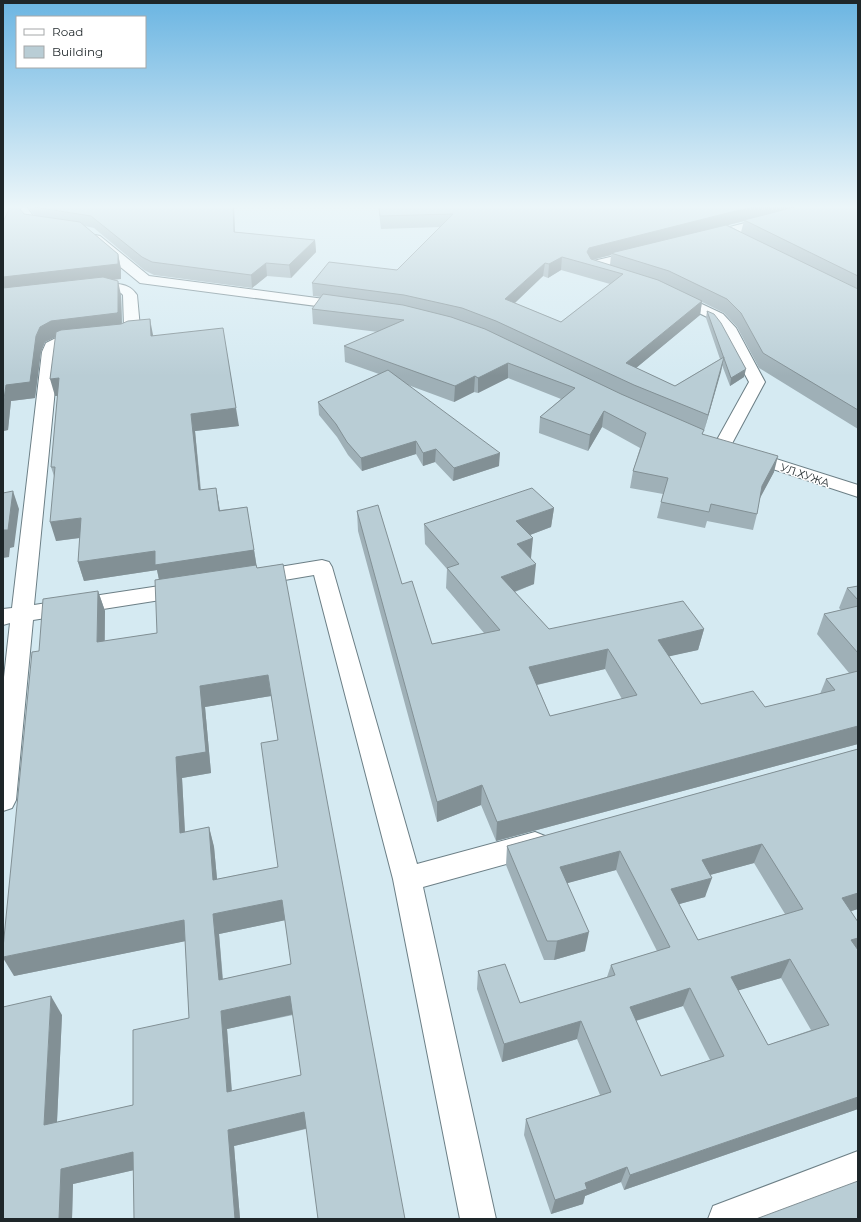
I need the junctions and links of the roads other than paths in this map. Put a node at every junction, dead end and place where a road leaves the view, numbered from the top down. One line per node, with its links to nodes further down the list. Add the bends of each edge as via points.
1 (124, 262): 4 (street)
2 (606, 262): 3 (street, via 594,265 595,268)
3 (624, 277)
4 (145, 280): 6 (street); 10 (street, via 100,287 126,290 130,295 132,328 125,334 61,341 52,346)
5 (661, 289): 8 (street, via 718,317 728,328 757,382)
6 (365, 309)
7 (708, 440): 8 (street, УЛ.ХУЖА)
8 (722, 447): 9 (street, УЛ.ХУЖА)
9 (858, 491)
10 (12, 616): 11 (street); 13 (street, via 322,567)
11 (3, 800)
12 (560, 837): 13 (street)
13 (407, 879): 15 (street)
14 (858, 1169): 16 (street)
15 (478, 1219)
16 (726, 1219)

